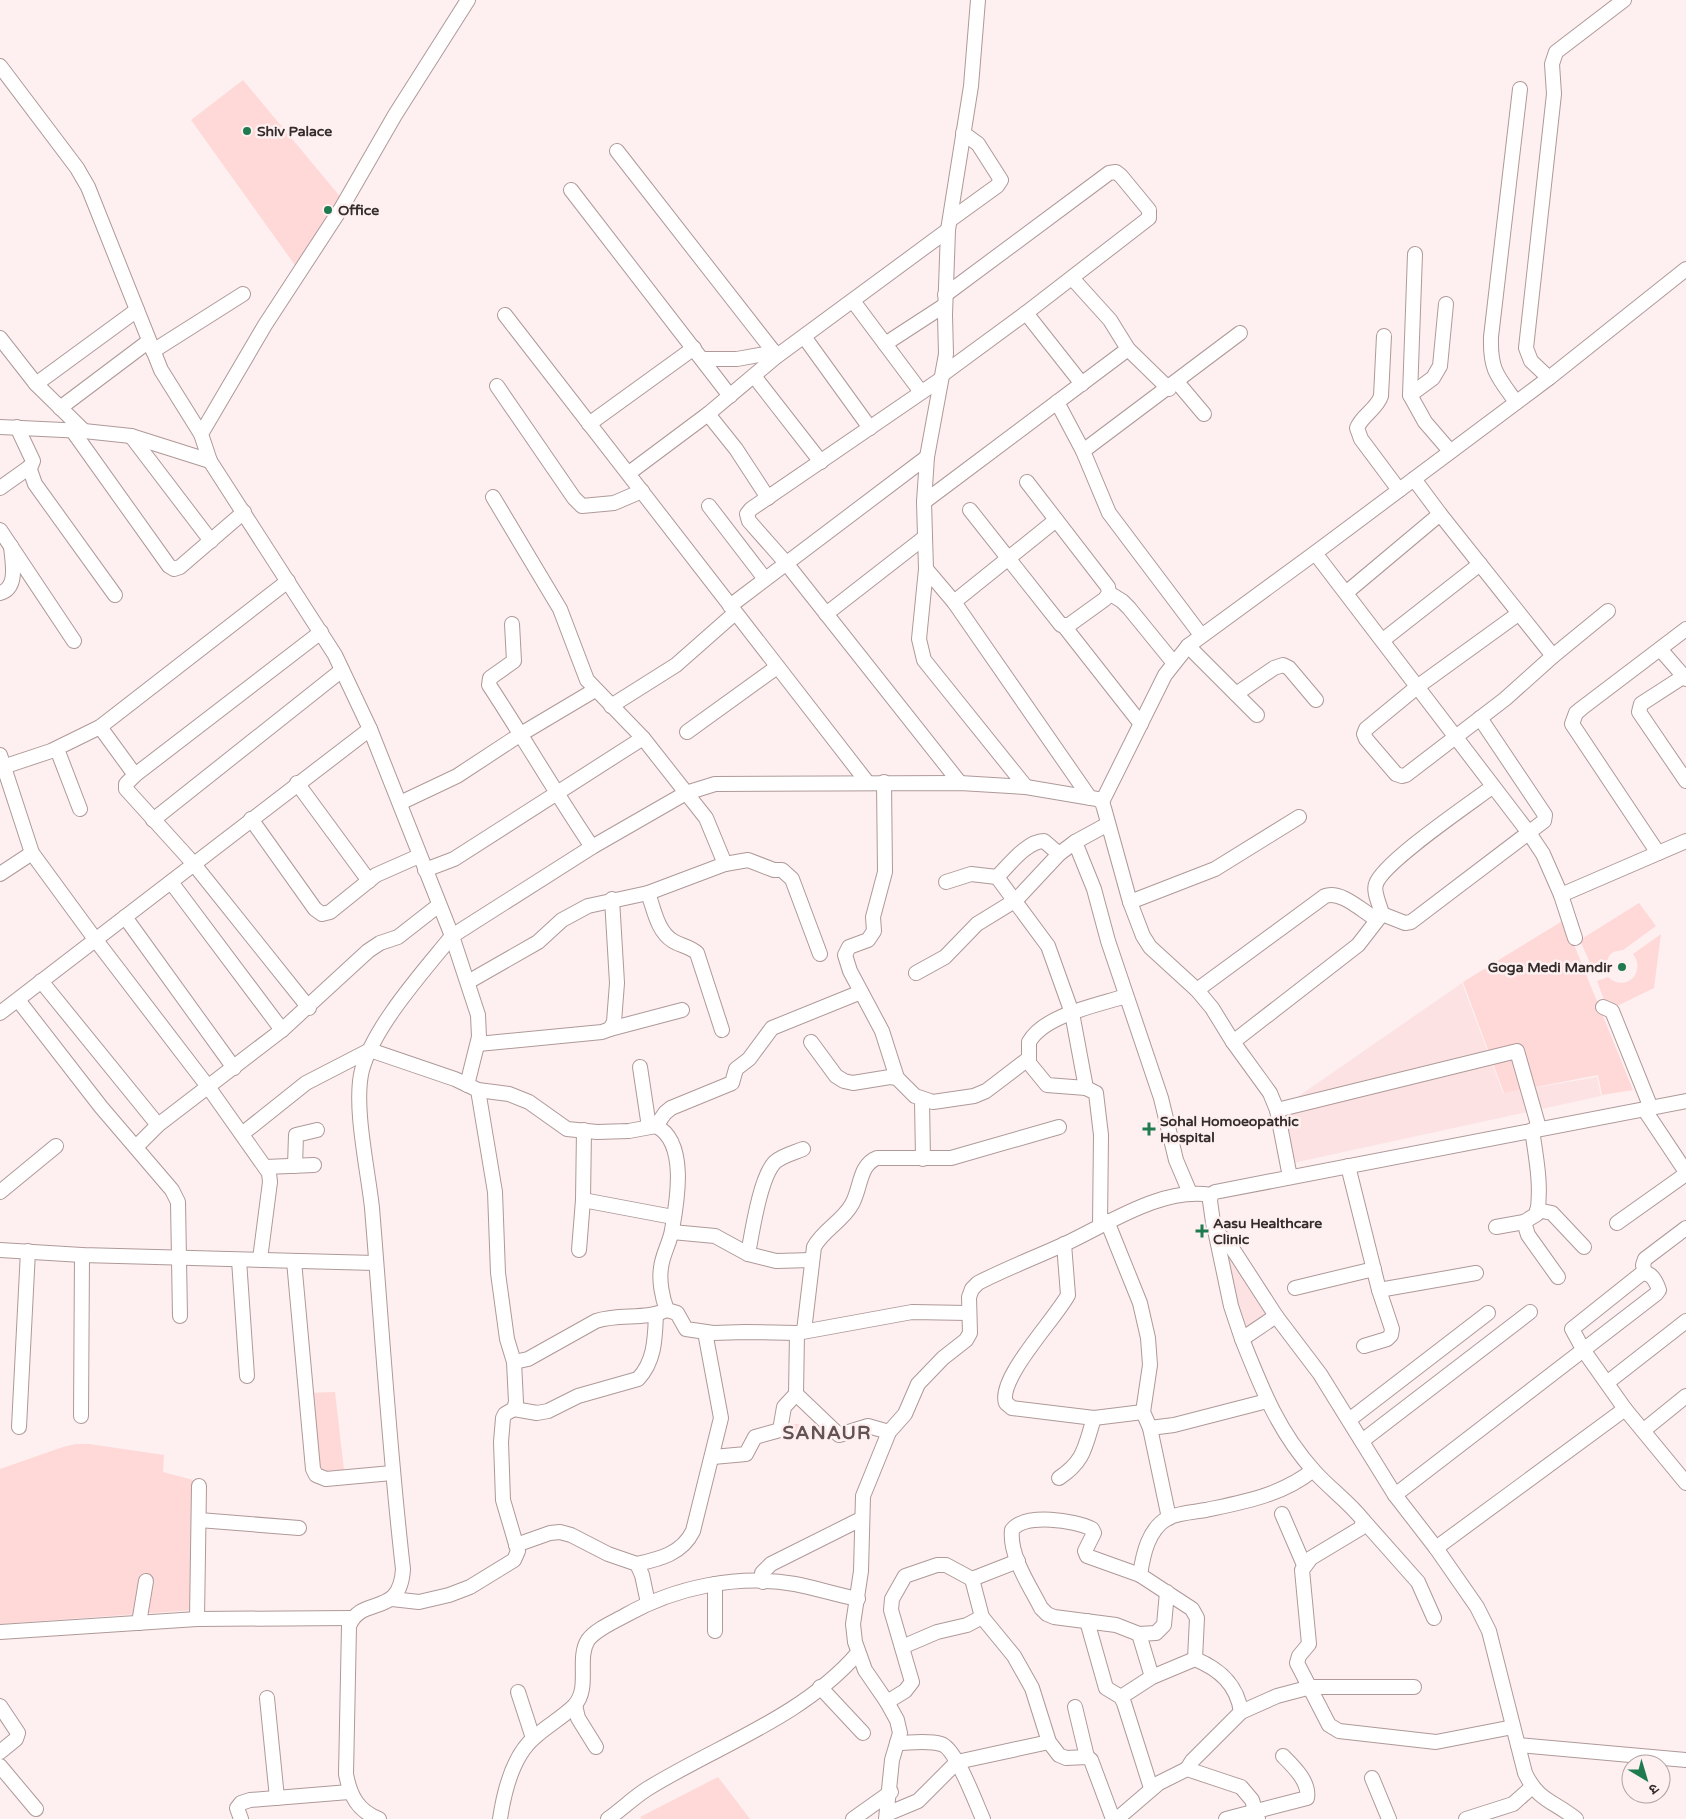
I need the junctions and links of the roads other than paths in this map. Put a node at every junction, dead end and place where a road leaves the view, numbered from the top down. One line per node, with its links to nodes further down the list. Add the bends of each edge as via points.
1 (468, 0): 50 (street, via 395,115 342,207 265,325)
2 (978, 0): 6 (street)
3 (1624, 0): 32 (street, via 1552,58 1554,94 1526,348 1531,360)
4 (0, 66): 17 (street, via 84,181)
5 (1520, 88): 41 (street, via 1490,337 1496,375)
6 (964, 133): 9 (street); 9 (street, via 978,144 1001,180)
7 (617, 151): 28 (street)
8 (571, 190): 26 (street)
9 (949, 225): 14 (street); 15 (street)
10 (1415, 254): 38 (street)
11 (1686, 269): 32 (street)
12 (1072, 278): 14 (street, via 1149,218 1149,210 1116,172 1102,177); 18 (street); 27 (street, via 1114,324)
13 (243, 294): 25 (street)
14 (945, 300): 24 (street); 31 (street, via 946,354)
15 (853, 301): 23 (street); 24 (street)
16 (1446, 304): 38 (street, via 1440,366 1437,373)
17 (137, 310): 25 (street); 33 (street)
18 (1026, 313): 31 (street); 34 (street)
19 (505, 315): 45 (street)
20 (1240, 333): 35 (street)
21 (1384, 336): 62 (street, via 1382,396 1357,428 1361,439)
22 (0, 338): 33 (street)
23 (805, 338): 28 (street); 48 (street)
24 (885, 344): 37 (street)
25 (151, 346): 42 (street); 50 (street, via 168,382)
26 (694, 348): 29 (street); 45 (street)
27 (1128, 349): 34 (street); 35 (street)
28 (776, 354): 29 (street); 30 (street)
29 (703, 359): 39 (street)
30 (754, 376): 39 (street); 56 (street)
31 (942, 377): 37 (street); 54 (street)
32 (1549, 378): 41 (street)
33 (36, 384): 42 (street)
34 (1082, 384): 40 (street)
35 (1173, 385): 44 (street); 52 (street)
36 (497, 386): 63 (street, via 578,503 586,508 614,503)
37 (921, 392): 48 (street)
38 (1410, 395): 53 (street, via 1425,422)
39 (730, 396): 43 (street)
40 (1057, 402): 52 (street); 66 (street)
41 (1516, 402): 53 (street)
42 (60, 408): 49 (street)
43 (708, 414): 58 (street); 65 (street)
44 (1204, 414)
45 (589, 424): 58 (street)
46 (0, 427): 47 (street)
47 (17, 427): 49 (street); 57 (street, via 33,457)
48 (870, 428): 56 (street)
49 (78, 430): 51 (street); 74 (street, via 169,566 180,567)
50 (201, 434): 55 (street)
51 (131, 436): 55 (street); 74 (street)
52 (1083, 450): 96 (street, via 1114,521)
53 (1450, 451): 59 (street)
54 (927, 458): 66 (street); 78 (street)
55 (210, 461): 69 (street)
56 (821, 462): 65 (street)
57 (29, 467): 61 (street); 86 (street, via 35,484)
58 (629, 473): 63 (street)
59 (1414, 479): 62 (street); 70 (street)
60 (1027, 482): 71 (street)
61 (0, 488)
62 (1399, 490): 76 (street)
63 (642, 491): 88 (street)
64 (493, 497): 107 (street, via 560,609 587,680)
65 (768, 498): 78 (street, via 747,514 749,522)
66 (924, 502): 73 (street)
67 (710, 506): 81 (street)
68 (970, 510): 77 (street)
69 (244, 512): 74 (street); 82 (street)
70 (1440, 514): 79 (street); 83 (street)
71 (1056, 520): 77 (street); 85 (street, via 1108,587)
72 (0, 530): 75 (street)
73 (925, 537): 80 (street); 90 (street)
74 (211, 541)
75 (11, 545): 84 (street, via 11,584); 98 (street)
76 (1315, 553): 83 (street); 96 (street)
77 (1009, 559): 87 (street); 93 (street)
78 (786, 563): 81 (street); 90 (street)
79 (1480, 564): 91 (street); 97 (street)
80 (926, 569): 87 (street); 128 (street, via 919,639 924,660)
81 (765, 579): 88 (street)
82 (288, 581): 95 (street); 114 (street)
83 (1347, 592): 97 (street)
84 (0, 593)
85 (1109, 593): 93 (street, via 1106,599); 102 (street, via 1129,608)
86 (115, 595)
87 (954, 602): 132 (street)
88 (732, 610): 103 (street); 110 (street, via 676,665)
89 (1608, 611): 101 (street)
90 (826, 614): 127 (street)
91 (1518, 614): 101 (street); 106 (street)
92 (512, 624): 117 (street, via 514,661 488,682)
93 (1064, 626): 113 (street)
94 (1686, 629): 100 (street)
95 (321, 632): 104 (street); 122 (street)
96 (1201, 636): 99 (street)
97 (1383, 640): 106 (street)
98 (74, 641)
99 (1188, 646): 102 (street); 108 (street)
100 (1660, 649): 105 (street); 144 (street, via 1582,708 1572,724)
101 (1553, 656): 112 (street)
102 (1173, 662): 113 (street)
103 (777, 667): 116 (street); 124 (street)
104 (342, 670): 115 (street); 137 (street)
105 (1685, 677): 123 (street, via 1641,704 1639,712)
106 (1417, 687): 119 (street); 119 (street, via 1366,730 1366,740 1396,774 1402,776)
107 (594, 690): 110 (street); 117 (street)
108 (1236, 694): 109 (street, via 1283,665); 111 (street)
109 (1316, 700)
110 (611, 706): 118 (street)
111 (1257, 714)
112 (1480, 718): 119 (street); 139 (street, via 1545,815 1544,821)
113 (1141, 724): 132 (street)
114 (100, 727): 120 (street); 122 (street)
115 (370, 729): 126 (street); 133 (street)
116 (687, 732)
117 (521, 734): 131 (street); 133 (street, via 457,776)
118 (643, 738): 130 (street); 131 (street)
119 (1456, 738): 129 (street)
120 (57, 749): 121 (street); 134 (street)
121 (1, 763): 143 (street)
122 (135, 775): 137 (street, via 126,788)
123 (1686, 781)
124 (867, 782): 125 (street); 130 (street, via 715,784)
125 (884, 782): 127 (street); 171 (street, via 885,872 873,917 874,931 868,940 849,947 845,956)
126 (297, 783): 136 (street); 152 (street)
127 (960, 783): 128 (street)
128 (1026, 787): 132 (street)
129 (1492, 787): 139 (street); 161 (street, via 1414,845 1379,878 1375,889)
130 (686, 793): 142 (street); 148 (street, via 709,825)
131 (556, 795): 142 (street); 149 (street, via 454,859)
132 (1096, 800): 138 (street)
133 (400, 802): 146 (street)
134 (80, 809)
135 (1299, 817): 159 (street, via 1215,869)
136 (251, 819): 147 (street); 152 (street, via 315,909 322,914 330,912)
137 (153, 820): 147 (street)
138 (1108, 824): 141 (street); 159 (street)
139 (1529, 833): 156 (street, via 1543,854); 161 (street, via 1411,922)
140 (1686, 841): 144 (street)
141 (1075, 842): 145 (street); 172 (street, via 1094,889)
142 (592, 847): 163 (street)
143 (32, 852): 150 (street); 165 (street)
144 (1658, 853): 156 (street)
145 (1059, 854): 151 (street, via 1044,841 1038,841); 158 (street)
146 (419, 856): 149 (street); 152 (street)
147 (193, 863): 153 (street); 175 (street)
148 (725, 864): 155 (street); 166 (street, via 748,860 786,873 792,879)
149 (425, 870): 160 (street)
150 (0, 874)
151 (997, 877): 154 (street, via 971,874); 158 (street)
152 (368, 881)
153 (172, 882): 162 (street); 180 (street)
154 (946, 882)
155 (648, 893): 157 (street); 181 (street, via 661,929 675,943 697,954)
156 (1561, 895): 164 (street)
157 (612, 899): 169 (street, via 576,911 538,942); 179 (street, via 616,983 614,1022)
158 (1016, 900): 167 (street, via 977,924 945,957); 177 (street, via 1048,946)
159 (1130, 902): 170 (street, via 1150,947)
160 (439, 905): 163 (street); 175 (street, via 398,937 368,951)
161 (1379, 916): 170 (street, via 1339,896 1325,896); 183 (street, via 1367,937 1358,945)
162 (125, 917): 165 (street); 188 (street)
163 (452, 936): 169 (street); 185 (street, via 396,1006)
164 (1575, 938)
165 (95, 940): 168 (street); 191 (street)
166 (820, 954)
167 (916, 973)
168 (41, 981): 173 (street); 197 (street)
169 (468, 982): 184 (street, via 478,1015)
170 (1197, 990): 183 (street)
171 (861, 992): 189 (street, via 882,1031); 198 (street, via 772,1028 750,1059 736,1069 732,1083 671,1108)
172 (1126, 996): 177 (street); 215 (street, via 1162,1098 1176,1160)
173 (18, 1000): 178 (street); 205 (street, via 101,1107)
174 (1603, 1007): 195 (street, via 1612,1010)
175 (309, 1008): 180 (street)
176 (682, 1010): 179 (street)
177 (1072, 1012): 186 (street, via 1041,1028 1033,1036 1029,1042); 192 (street)
178 (0, 1013)
179 (610, 1029): 184 (street)
180 (282, 1030): 188 (street)
181 (722, 1030)
182 (811, 1042): 189 (street, via 836,1076 844,1081 853,1083)
183 (1233, 1042): 196 (street, via 1270,1093)
184 (478, 1044): 190 (street)
185 (370, 1050): 190 (street); 203 (street, via 306,1083); 239 (street, via 362,1067 358,1094)
186 (1028, 1059): 192 (street, via 1048,1085); 193 (street, via 996,1085 974,1096 946,1101)
187 (640, 1067): 198 (street)
188 (234, 1068): 191 (street)
189 (897, 1078): 193 (street)
190 (473, 1087): 202 (street, via 509,1094 529,1102 567,1129); 258 (street, via 495,1192 498,1273 507,1339)
191 (209, 1088): 197 (street); 203 (street)
192 (1086, 1088): 221 (street, via 1096,1094 1100,1116)
193 (922, 1100): 207 (street)
194 (1686, 1102): 195 (street)
195 (1647, 1108): 200 (street); 212 (street)
196 (1277, 1110): 200 (street, via 1517,1051); 213 (street)
197 (158, 1125): 205 (street)
198 (653, 1127): 202 (street, via 630,1131); 219 (street, via 666,1131 674,1149 679,1185)
199 (1059, 1127): 207 (street, via 965,1156)
200 (1536, 1129): 210 (street); 218 (street)
201 (317, 1130): 209 (street, via 296,1135)
202 (584, 1130): 217 (street)
203 (242, 1134): 211 (street)
204 (56, 1146): 214 (street)
205 (137, 1146): 234 (street, via 178,1202)
206 (803, 1149): 232 (street, via 782,1158 770,1170 760,1197)
207 (924, 1160): 237 (street, via 877,1158 870,1161 852,1205 835,1225 818,1238)
208 (314, 1165): 209 (street)
209 (295, 1166): 211 (street)
210 (1348, 1166): 213 (street); 240 (street)
211 (265, 1167): 236 (street, via 270,1182)
212 (1686, 1172): 222 (street)
213 (1290, 1177): 216 (street)
214 (0, 1192)
215 (1190, 1193): 216 (street); 221 (street)
216 (1211, 1195): 225 (street)
217 (583, 1200): 219 (street); 230 (street)
218 (1537, 1210): 220 (street); 228 (street, via 1552,1213)
219 (673, 1217): 226 (street)
220 (1524, 1222): 223 (street); 243 (street, via 1528,1235)
221 (1103, 1223): 227 (street); 266 (street, via 1140,1303 1148,1338 1150,1365)
222 (1617, 1223)
223 (1496, 1227)
224 (1686, 1228): 241 (street, via 1645,1259)
225 (1214, 1229): 251 (street, via 1232,1248); 255 (street, via 1231,1306)
226 (672, 1232): 232 (street, via 715,1236); 246 (street, via 660,1275)
227 (1064, 1244): 248 (street, via 978,1283 969,1297); 268 (street, via 1068,1295 1019,1362 1005,1399 1012,1408)
228 (1584, 1247)
229 (0, 1250): 231 (street)
230 (580, 1250)
231 (28, 1251): 233 (street); 270 (street)
232 (748, 1254): 237 (street, via 776,1261)
233 (82, 1255): 234 (street); 267 (street)
234 (181, 1258): 235 (street); 250 (street)
235 (239, 1260): 236 (street); 259 (street)
236 (260, 1260): 238 (street)
237 (812, 1260): 254 (street, via 813,1272)
238 (294, 1261): 239 (street); 277 (street, via 313,1469 316,1475 326,1479)
239 (375, 1263): 277 (street)
240 (1374, 1270): 244 (street); 245 (street)
241 (1646, 1272): 257 (street, via 1575,1325 1572,1329); 257 (street, via 1658,1285 1656,1294)
242 (1476, 1273): 245 (street)
243 (1558, 1277)
244 (1295, 1288)
245 (1379, 1290): 256 (street, via 1390,1320 1391,1335)
246 (662, 1312): 253 (street, via 677,1313 686,1329); 258 (street, via 602,1319 528,1359); 264 (street, via 650,1362 638,1380 578,1396 548,1411 537,1413)
247 (1530, 1312): 274 (street)
248 (968, 1313): 254 (street, via 912,1312); 273 (street, via 971,1326 966,1340 926,1375 905,1414)
249 (1488, 1313): 269 (street)
250 (180, 1316)
251 (1276, 1316): 255 (street); 269 (street, via 1320,1374)
252 (1686, 1321): 260 (street)
253 (705, 1332): 254 (street); 275 (street, via 721,1418)
254 (801, 1332): 261 (street)
255 (1242, 1339): 263 (street)
256 (1364, 1346)
257 (1584, 1351): 260 (street); 281 (street)
258 (514, 1362): 264 (street)
259 (246, 1376)
260 (1608, 1382): 265 (street)
261 (796, 1394): 273 (street, via 838,1435 868,1426); 275 (street, via 784,1406 780,1430 755,1437 746,1454)
262 (1686, 1396): 272 (street)
263 (1267, 1401): 271 (street); 276 (street, via 1282,1431)
264 (514, 1409): 288 (street, via 503,1418 501,1472 503,1500)
265 (1625, 1409): 272 (street); 289 (street)
266 (1143, 1412): 268 (street); 271 (street)
267 (81, 1416)
268 (1094, 1418): 279 (street, via 1082,1457 1074,1469)
269 (1349, 1420): 274 (street)
270 (18, 1427)
271 (1150, 1428): 283 (street)
272 (1644, 1430): 278 (street)
273 (889, 1432): 284 (street, via 869,1477)
274 (1362, 1440): 281 (street)
275 (712, 1457): 291 (street, via 689,1539 668,1556)
276 (1313, 1470): 283 (street, via 1291,1486 1244,1502); 286 (street)
277 (392, 1473): 299 (street, via 403,1569 402,1585)
278 (1683, 1475)
279 (1059, 1478)
280 (199, 1486): 285 (street)
281 (1394, 1495): 289 (street)
282 (1282, 1514): 292 (street)
283 (1169, 1518): 293 (street, via 1151,1537)
284 (861, 1519): 296 (street, via 771,1564 762,1573); 300 (street)
285 (199, 1520): 287 (street); 305 (street)
286 (1363, 1520): 292 (street, via 1361,1528); 304 (street, via 1418,1582)
287 (299, 1528)
288 (516, 1545): 291 (street, via 560,1532); 299 (street, via 518,1551 514,1560 459,1592 419,1602)
289 (1436, 1548): 326 (street, via 1478,1607 1489,1631)
290 (1018, 1561): 293 (street, via 1012,1536 1015,1526 1059,1519 1092,1529 1094,1533 1085,1551 1087,1556); 294 (street); 306 (street, via 1047,1614)
291 (637, 1564): 301 (street)
292 (1304, 1565): 316 (street, via 1310,1644 1299,1656 1298,1663)
293 (1140, 1575): 298 (street)
294 (972, 1579): 302 (street); 311 (street, via 946,1565 905,1576 898,1583 891,1610)
295 (146, 1581): 307 (street)
296 (763, 1582): 297 (street); 300 (street, via 794,1584)
297 (715, 1584): 301 (street); 308 (street)
298 (1167, 1592): 310 (street, via 1161,1630); 313 (street, via 1184,1602 1197,1618)
299 (392, 1599): 303 (street)
300 (858, 1599): 312 (street, via 853,1624)
301 (648, 1603): 322 (street, via 589,1640 585,1648 582,1688)
302 (982, 1617): 311 (street); 329 (street, via 1014,1656 1032,1688)
303 (352, 1618): 305 (street); 343 (street, via 349,1626 346,1774)
304 (1434, 1618)
305 (197, 1619): 307 (street)
306 (1087, 1621): 310 (street, via 1116,1625); 320 (street, via 1106,1688)
307 (139, 1623): 309 (street)
308 (715, 1631)
309 (0, 1632)
310 (1139, 1634): 314 (street)
311 (902, 1647): 321 (street, via 912,1682 905,1691)
312 (857, 1654): 315 (street, via 843,1670); 321 (street)
313 (1195, 1659): 314 (street); 325 (street, via 1225,1676 1237,1693)
314 (1152, 1677): 320 (street)
315 (820, 1687): 327 (street); 350 (street, via 759,1729 648,1788)
316 (1311, 1687): 317 (street); 325 (street, via 1277,1696); 326 (street, via 1329,1724 1338,1731 1436,1742)
317 (1414, 1687)
318 (518, 1692): 328 (street)
319 (267, 1698): 345 (street)
320 (1121, 1698): 342 (street)
321 (887, 1702): 330 (street, via 897,1720 900,1733)
322 (575, 1705): 328 (street); 332 (street, via 578,1718)
323 (0, 1706): 333 (street, via 18,1733 16,1739)
324 (1074, 1707): 334 (street)
325 (1241, 1712): 339 (street)
326 (1513, 1726): 331 (street)
327 (863, 1733)
328 (533, 1738): 352 (street, via 520,1755)
329 (1049, 1742): 334 (street, via 1059,1755 1066,1758); 337 (street)
330 (897, 1743): 337 (street, via 943,1744); 344 (street, via 892,1760)
331 (1518, 1745): 336 (street); 341 (street)
332 (596, 1747)
333 (0, 1752)
334 (1087, 1756): 355 (street)
335 (1283, 1756): 347 (street, via 1299,1774 1308,1796)
336 (1686, 1760)
337 (957, 1762): 348 (street, via 923,1797); 354 (street)
338 (0, 1766): 346 (street)
339 (1187, 1769): 342 (street); 347 (street, via 1241,1787 1252,1800)
340 (1372, 1778): 358 (street)
341 (1532, 1787): 359 (street, via 1514,1804); 360 (street)
342 (1152, 1788): 356 (street)
343 (349, 1792): 345 (street); 349 (street)
344 (891, 1792): 348 (street); 353 (street)
345 (277, 1798): 351 (street, via 241,1803 236,1808)
346 (36, 1809)
347 (1256, 1815): 357 (street)
348 (886, 1817)
349 (371, 1818)
350 (612, 1818)
351 (241, 1819)
352 (500, 1819)
353 (853, 1819)
354 (983, 1819)
355 (1113, 1819)
356 (1117, 1819)
357 (1226, 1819)
358 (1389, 1819)
359 (1466, 1819)
360 (1576, 1819)

